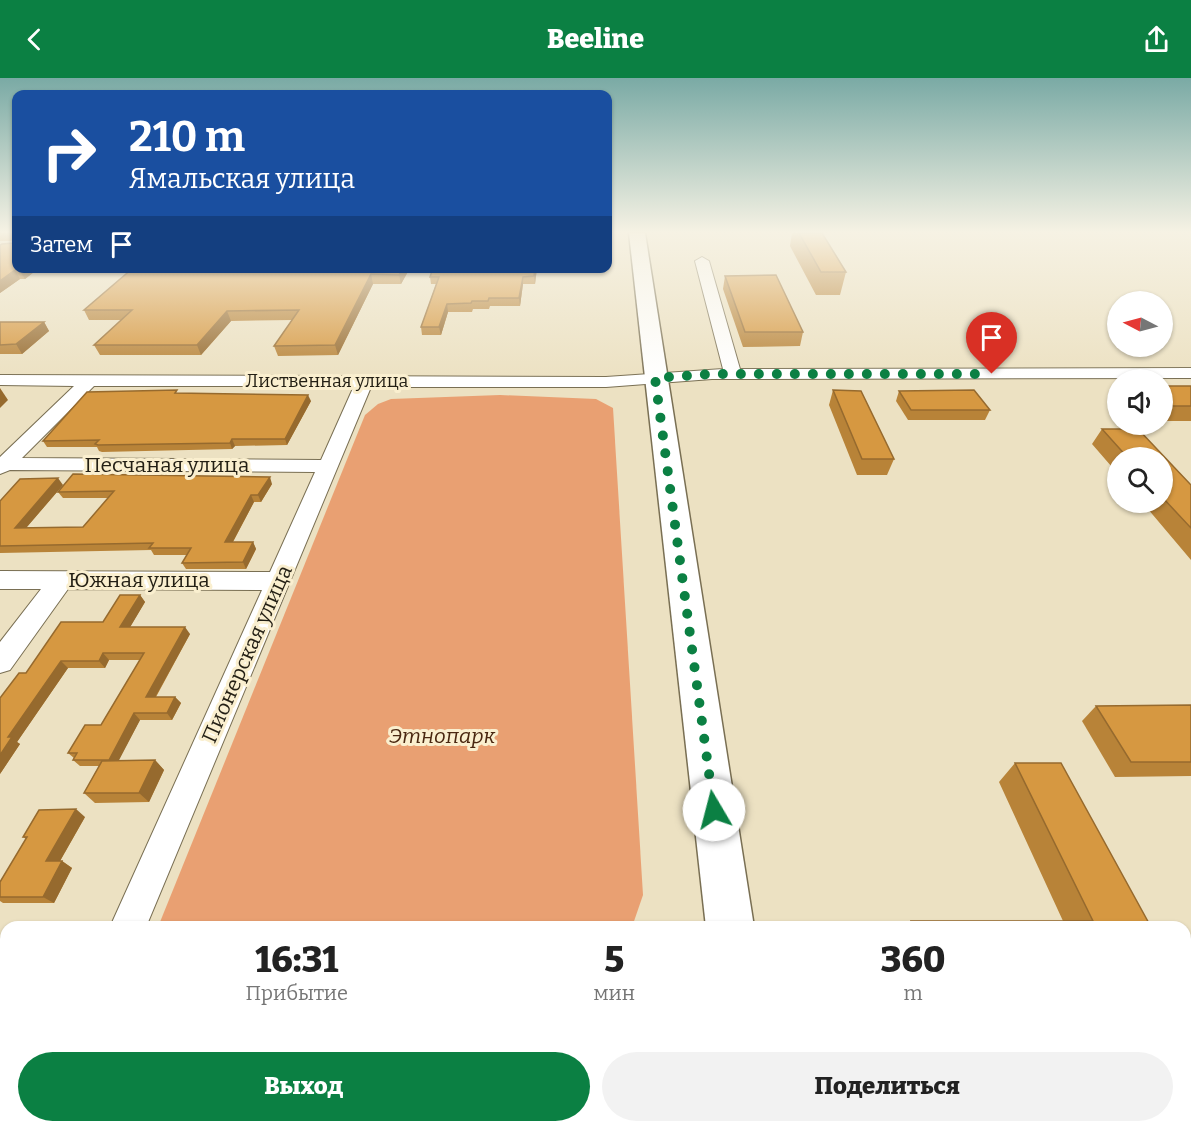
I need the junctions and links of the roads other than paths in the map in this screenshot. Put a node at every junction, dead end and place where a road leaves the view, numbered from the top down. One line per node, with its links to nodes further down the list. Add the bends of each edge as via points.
1 (643, 282): 5 (main road)
2 (708, 282): 4 (street)
3 (1191, 373): 4 (street, Лиственная улица)
4 (734, 374): 5 (street, Лиственная улица)
5 (655, 378): 8 (street, Лиственная улица, via 606,382); 16 (main road)
6 (0, 380): 7 (street, Лиственная улица)
7 (89, 381): 8 (street, Лиственная улица); 9 (street)
8 (365, 381): 10 (street, Пионерская улица)
9 (2, 466): 10 (street, Песчаная улица)
10 (329, 466): 13 (street, Пионерская улица)
11 (0, 580): 12 (street, Южная улица)
12 (61, 580): 13 (street, Южная улица); 14 (street)
13 (279, 581): 15 (street, Пионерская улица)
14 (0, 662)
15 (131, 921)
16 (729, 921)

